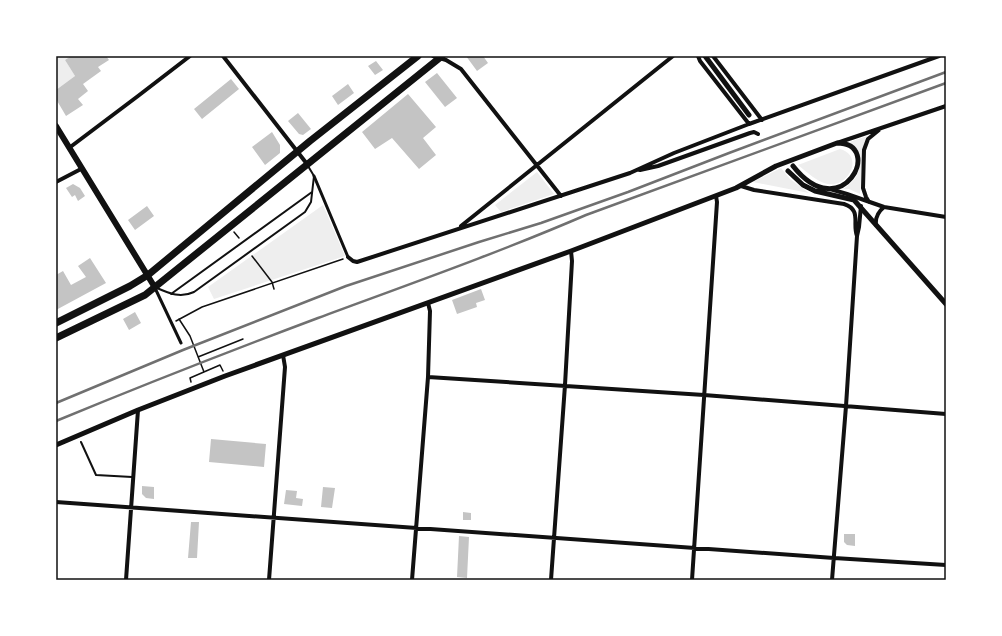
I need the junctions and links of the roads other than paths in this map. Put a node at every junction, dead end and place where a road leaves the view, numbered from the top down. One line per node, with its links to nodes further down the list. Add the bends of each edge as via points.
1 (190, 56): 18 (street)
2 (222, 56): 19 (street)
3 (418, 56): 19 (main road)
4 (674, 56): 21 (street)
5 (698, 56): 13 (street)
6 (705, 56): 11 (street)
7 (713, 56): 12 (street)
8 (939, 56): 12 (street)
9 (438, 57): 20 (main road); 21 (street, via 461,69)
10 (946, 106): 15 (street)
11 (749, 114)
12 (762, 120): 13 (street)
13 (749, 124): 25 (street)
14 (56, 126): 18 (main road)
15 (881, 128): 17 (street); 33 (street, via 868,139 864,150 864,188)
16 (758, 134): 25 (street, via 750,132 658,166)
17 (837, 143): 28 (street, via 776,166); 29 (street, via 847,144 853,149 857,156 857,168 848,182)
18 (69, 148): 23 (main road)
19 (298, 151): 20 (street); 42 (main road)
20 (307, 164): 26 (lane); 43 (main road)
21 (536, 166): 31 (street); 38 (street)
22 (793, 166): 29 (street, via 810,182)
23 (81, 168): 27 (street); 42 (main road)
24 (788, 171): 34 (street, via 803,185 815,191 854,200)
25 (630, 173): 31 (street)
26 (314, 176): 30 (lane); 41 (street)
27 (56, 182)
28 (741, 186): 32 (street); 39 (street, via 844,204 852,208 856,214)
29 (830, 189): 33 (street)
30 (312, 191): 44 (lane); 44 (lane, via 310,206 305,212 237,262 188,295)
31 (561, 196): 38 (street)
32 (716, 196): 40 (street); 53 (street)
33 (869, 202): 35 (street)
34 (861, 206): 37 (street); 39 (street)
35 (884, 207): 36 (street); 37 (street, via 875,219)
36 (946, 217)
37 (876, 225): 46 (street)
38 (459, 228): 41 (street, via 357,262)
39 (857, 236): 54 (street)
40 (571, 251): 45 (street); 52 (street)
41 (348, 257)
42 (148, 275): 43 (main road); 47 (main road)
43 (154, 286): 44 (lane); 48 (main road, via 144,295); 49 (street)
44 (170, 294)
45 (428, 302): 50 (street); 51 (street)
46 (946, 304)
47 (56, 323)
48 (56, 338)
49 (181, 343)
50 (283, 355): 55 (street); 62 (street, via 285,367)
51 (428, 377): 52 (street); 63 (street)
52 (565, 385): 53 (street); 64 (street)
53 (704, 395): 54 (street); 65 (street)
54 (846, 406): 56 (street); 66 (street)
55 (138, 410): 58 (street); 59 (street)
56 (946, 414)
57 (81, 442): 59 (lane, via 96,475)
58 (56, 444)
59 (133, 477): 61 (street)
60 (56, 502): 61 (street)
61 (131, 507): 62 (street); 68 (street)
62 (273, 518): 63 (street); 69 (street)
63 (415, 528): 64 (street); 70 (street)
64 (554, 538): 65 (street); 71 (street)
65 (694, 548): 66 (street); 72 (street)
66 (834, 558): 67 (street); 73 (street)
67 (946, 565)
68 (126, 580)
69 (269, 580)
70 (412, 580)
71 (551, 580)
72 (692, 580)
73 (832, 580)

